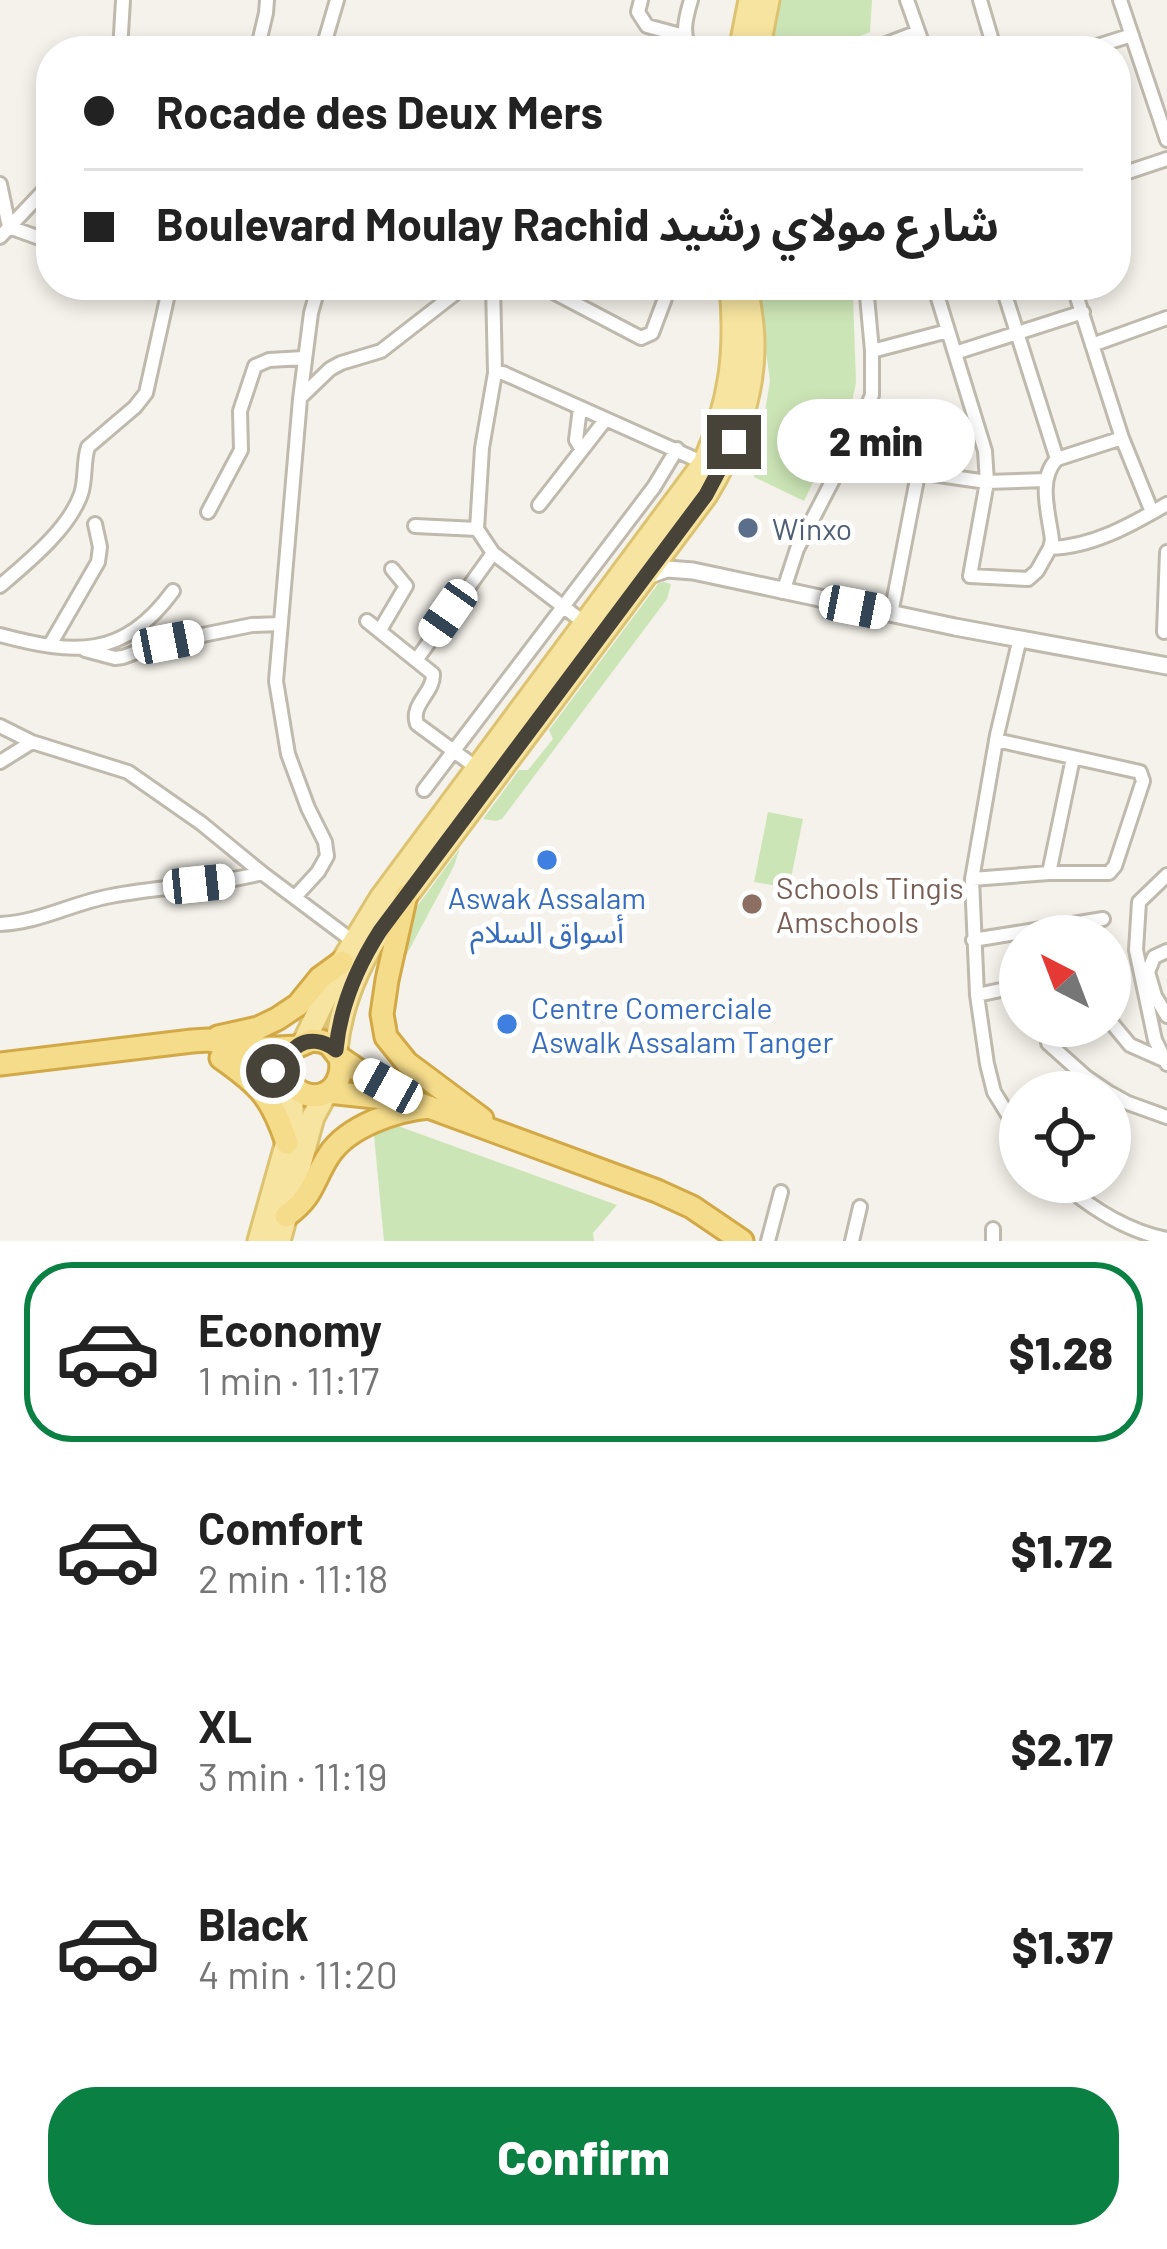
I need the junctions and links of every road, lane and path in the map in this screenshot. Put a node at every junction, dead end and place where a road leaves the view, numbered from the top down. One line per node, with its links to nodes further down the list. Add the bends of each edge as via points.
1 (123, 0): 13 (street)
2 (266, 0): 14 (street)
3 (337, 0): 15 (street)
4 (641, 0): 16 (street, via 647,26)
5 (691, 0): 16 (street)
6 (750, 0): 17 (main road)
7 (768, 0): 18 (main road)
8 (907, 0): 11 (street)
9 (980, 0): 21 (street)
10 (1120, 0): 12 (street)
11 (919, 32): 19 (street); 20 (street)
12 (1132, 35): 22 (street); 23 (street)
13 (121, 36)
14 (261, 36)
15 (326, 36)
16 (684, 36)
17 (743, 36)
18 (761, 36)
19 (908, 36)
20 (920, 36)
21 (991, 36)
22 (1129, 36)
23 (1167, 140)
24 (1167, 159): 25 (street)
25 (1131, 171)
26 (0, 184): 28 (street)
27 (36, 199): 28 (street)
28 (5, 232): 29 (street)
29 (36, 239)
30 (167, 300): 77 (street, via 146,394 88,447 81,494 58,532)
31 (315, 300): 49 (street)
32 (447, 300): 51 (street, via 381,352 330,369)
33 (493, 300): 50 (street)
34 (569, 300): 35 (street, via 641,338 652,333)
35 (664, 300)
36 (732, 300): 59 (main road, via 732,377)
37 (748, 300): 69 (main road, via 753,341 742,415 722,468)
38 (869, 300): 47 (street)
39 (939, 300): 44 (street)
40 (1007, 300): 45 (street)
41 (1079, 300): 42 (street)
42 (1083, 312): 45 (street); 46 (street)
43 (1167, 318): 46 (street)
44 (948, 331): 47 (street); 48 (street)
45 (1017, 333): 48 (street); 57 (street)
46 (1092, 345): 54 (street)
47 (872, 351): 58 (street, via 872,395)
48 (955, 353): 62 (street)
49 (304, 358): 51 (street); 65 (street, via 255,366 240,411 241,450)
50 (494, 373): 52 (street); 70 (street)
51 (300, 399): 83 (street)
52 (580, 408): 53 (street); 56 (street)
53 (605, 418): 55 (street); 56 (street)
54 (1122, 438): 57 (street); 66 (street)
55 (677, 449): 59 (street); 80 (street)
56 (582, 451): 64 (street)
57 (1057, 459): 61 (street)
58 (842, 461): 60 (street); 79 (street)
59 (704, 463): 84 (main road)
60 (918, 474): 62 (street); 81 (street)
61 (1045, 480): 62 (street); 71 (street)
62 (987, 482): 71 (street, via 970,576 1028,579)
63 (1167, 504): 66 (street)
64 (539, 505)
65 (208, 512)
66 (1152, 512): 71 (street, via 1091,542)
67 (95, 524): 89 (street, via 98,562)
68 (415, 526): 70 (street)
69 (682, 526): 75 (street, via 680,553); 76 (main road)
70 (477, 529): 73 (street)
71 (1050, 548)
72 (1167, 552): 86 (street)
73 (493, 554): 80 (street); 91 (street)
74 (392, 569): 85 (street, via 405,591)
75 (693, 572): 76 (street, via 667,569); 79 (street)
76 (643, 579): 105 (main road)
77 (0, 586)
78 (173, 591): 90 (street, via 136,630)
79 (783, 592): 81 (street)
80 (562, 606): 84 (street); 96 (street)
81 (891, 614): 88 (street)
82 (368, 621): 85 (street)
83 (280, 624): 90 (street, via 116,658); 106 (street, via 283,730 327,848)
84 (586, 624): 99 (main road)
85 (380, 631): 91 (street)
86 (1164, 632)
87 (0, 635): 89 (street)
88 (1020, 638): 92 (street); 94 (street)
89 (50, 646): 90 (street)
90 (86, 650)
91 (417, 659): 96 (street, via 434,679 416,720)
92 (1167, 666)
93 (0, 726): 95 (street)
94 (997, 740): 97 (street); 104 (street)
95 (32, 742): 98 (street); 101 (street, via 128,772)
96 (452, 750): 99 (street); 100 (street)
97 (1073, 758): 102 (street); 102 (street, via 1140,772 1143,781 1112,871)
98 (0, 762)
99 (477, 768): 111 (main road)
100 (424, 790)
101 (262, 873): 106 (street); 107 (street, via 138,890)
102 (1049, 873): 104 (street)
103 (1167, 875): 120 (street, via 1139,902 1136,950)
104 (971, 879): 109 (street)
105 (406, 895): 119 (main road, via 362,963 338,1024); 129 (highway, via 382,1014 386,1036 407,1063)
106 (295, 897): 111 (street)
107 (0, 924)
108 (999, 936): 109 (street)
109 (973, 940): 113 (street)
110 (1167, 951): 114 (street, via 1148,972)
111 (348, 952): 115 (highway, via 277,1019); 116 (main road)
112 (999, 990): 113 (street)
113 (977, 995): 125 (street)
114 (1167, 1016)
115 (202, 1041): 116 (highway); 121 (highway); 123 (highway); 130 (highway, via 262,1090)
116 (300, 1044): 119 (highway, via 321,1041); 123 (highway, via 287,1063)
117 (1131, 1045): 120 (street)
118 (1052, 1047): 122 (street)
119 (338, 1054): 124 (highway, via 341,1075); 126 (highway)
120 (1165, 1062)
121 (0, 1064)
122 (1079, 1071)
123 (291, 1083): 124 (highway, via 304,1094); 130 (main road)
124 (327, 1093): 126 (highway); 134 (main road)
125 (999, 1100)
126 (423, 1104): 129 (highway); 134 (highway, via 342,1139 306,1200)
127 (1131, 1104): 128 (street)
128 (1167, 1117)
129 (497, 1130): 138 (highway, via 657,1191)
130 (287, 1143): 136 (main road)
131 (781, 1192): 139 (street)
132 (1090, 1203): 135 (street, via 1134,1231)
133 (860, 1207): 140 (street)
134 (286, 1216): 137 (main road)
135 (1167, 1239)
136 (260, 1241)
137 (279, 1241)
138 (742, 1241)
139 (768, 1241)
140 (852, 1241)

